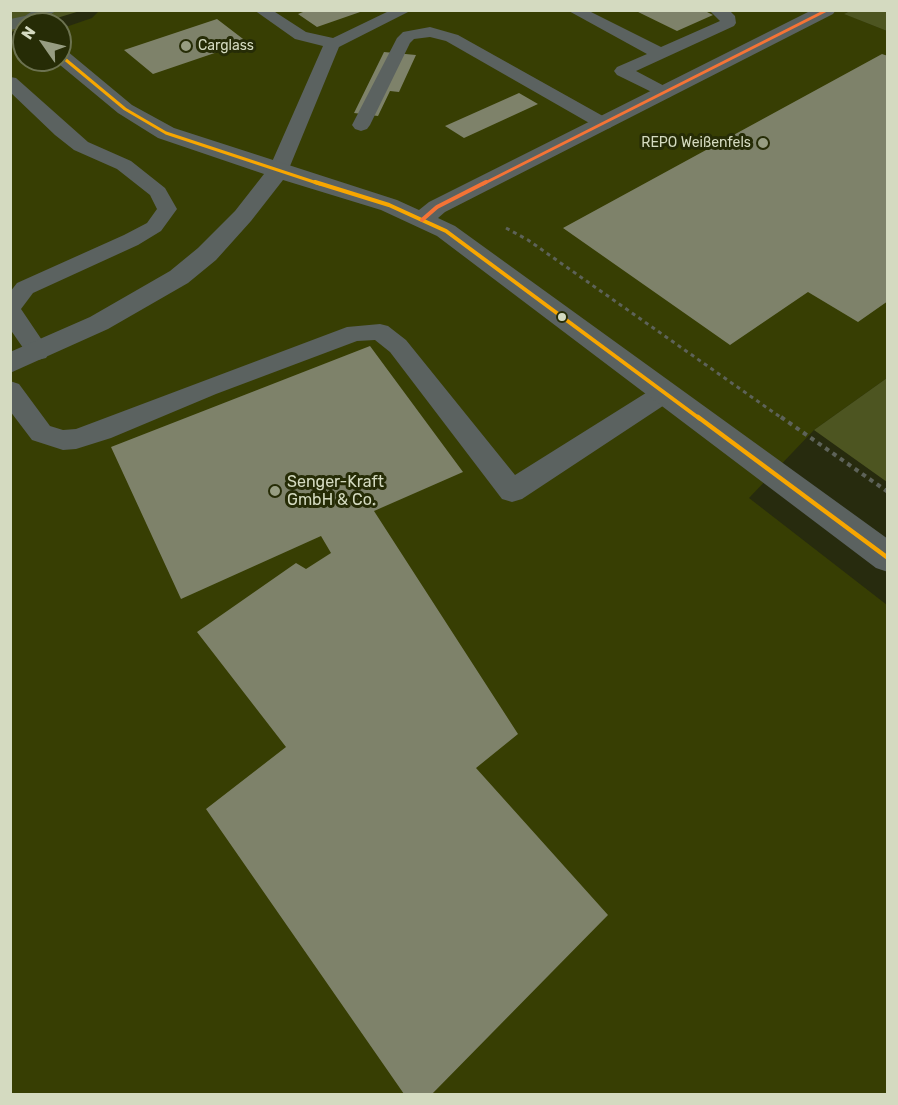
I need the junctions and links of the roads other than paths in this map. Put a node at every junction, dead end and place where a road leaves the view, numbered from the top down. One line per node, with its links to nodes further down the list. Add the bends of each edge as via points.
1 (261, 10): 6 (lane, via 301,36)
2 (405, 10): 6 (lane)
3 (574, 10): 7 (lane)
4 (716, 10): 7 (lane, via 727,16 728,23)
5 (827, 10): 10 (street)
6 (332, 44): 13 (lane)
7 (661, 54): 10 (lane, via 624,71)
8 (72, 65): 13 (street, via 143,121)
9 (10, 82): 15 (lane, via 81,146 124,165 159,192 166,209 154,227 131,240 25,288)
10 (664, 93): 11 (street)
11 (604, 124): 12 (lane, via 452,38 430,32 409,35 403,41); 14 (street, via 437,207)
12 (361, 125)
13 (278, 171): 14 (street); 16 (street, via 236,224 179,277)
14 (422, 219): 19 (street, via 446,231)
15 (10, 309): 16 (lane)
16 (38, 352): 17 (street)
17 (10, 363)
18 (10, 390): 19 (lane, via 41,433 63,440 76,439 356,333 380,332 398,346 512,491)
19 (666, 392): 20 (street)
20 (888, 558)

